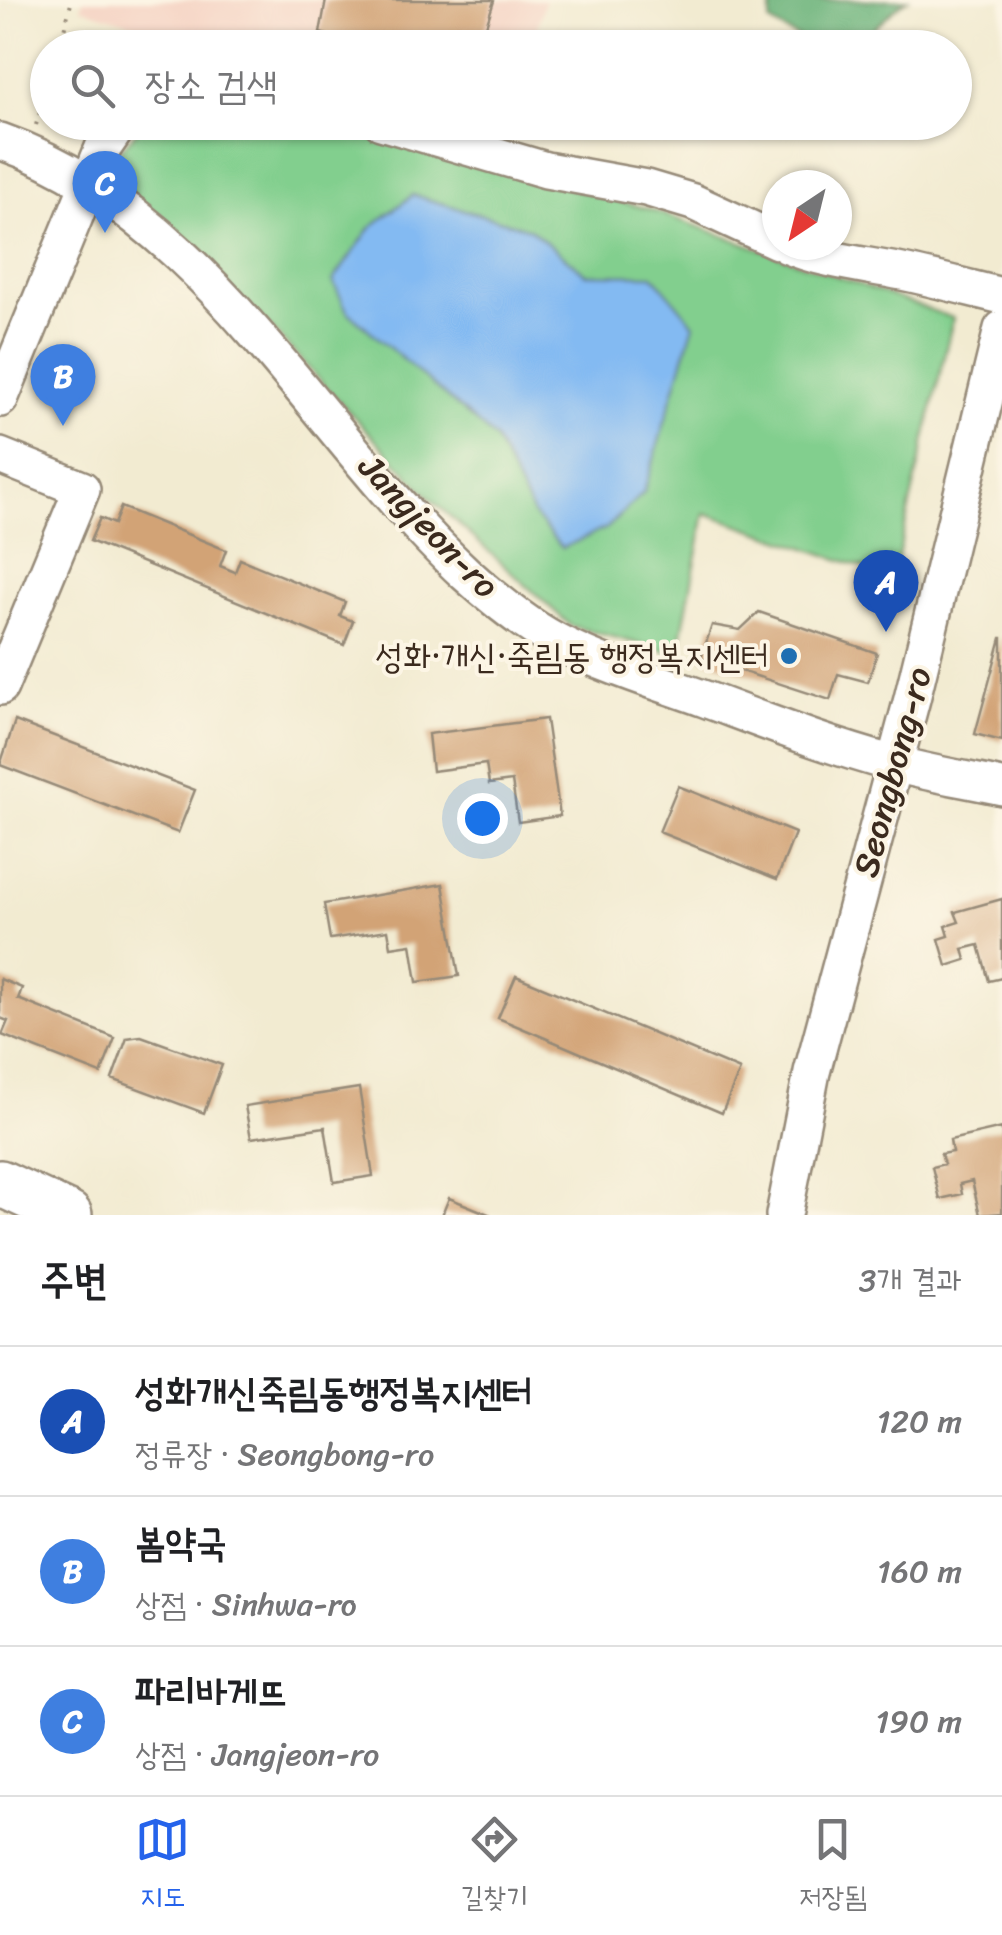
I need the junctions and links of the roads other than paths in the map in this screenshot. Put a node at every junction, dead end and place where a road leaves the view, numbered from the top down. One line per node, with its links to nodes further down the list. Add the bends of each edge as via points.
1 (108, 140): 4 (street)
2 (442, 140): 5 (street, via 546,170 646,188)
3 (14, 146): 4 (street, Jangjeon-ro)
4 (90, 184): 9 (street); 12 (street, Jangjeon-ro, via 182,257 415,520 516,614 562,644 642,676)
5 (762, 234)
6 (830, 260): 7 (street)
7 (1002, 296)
8 (1002, 329): 12 (street, Seongbong-ro)
9 (0, 399)
10 (0, 456): 11 (street, via 82,489)
11 (0, 686)
12 (895, 764): 13 (street, Jangjeon-ro); 16 (street, Seongbong-ro, via 812,1072)
13 (1002, 787)
14 (0, 1183): 15 (main road)
15 (69, 1215)
16 (784, 1215)

